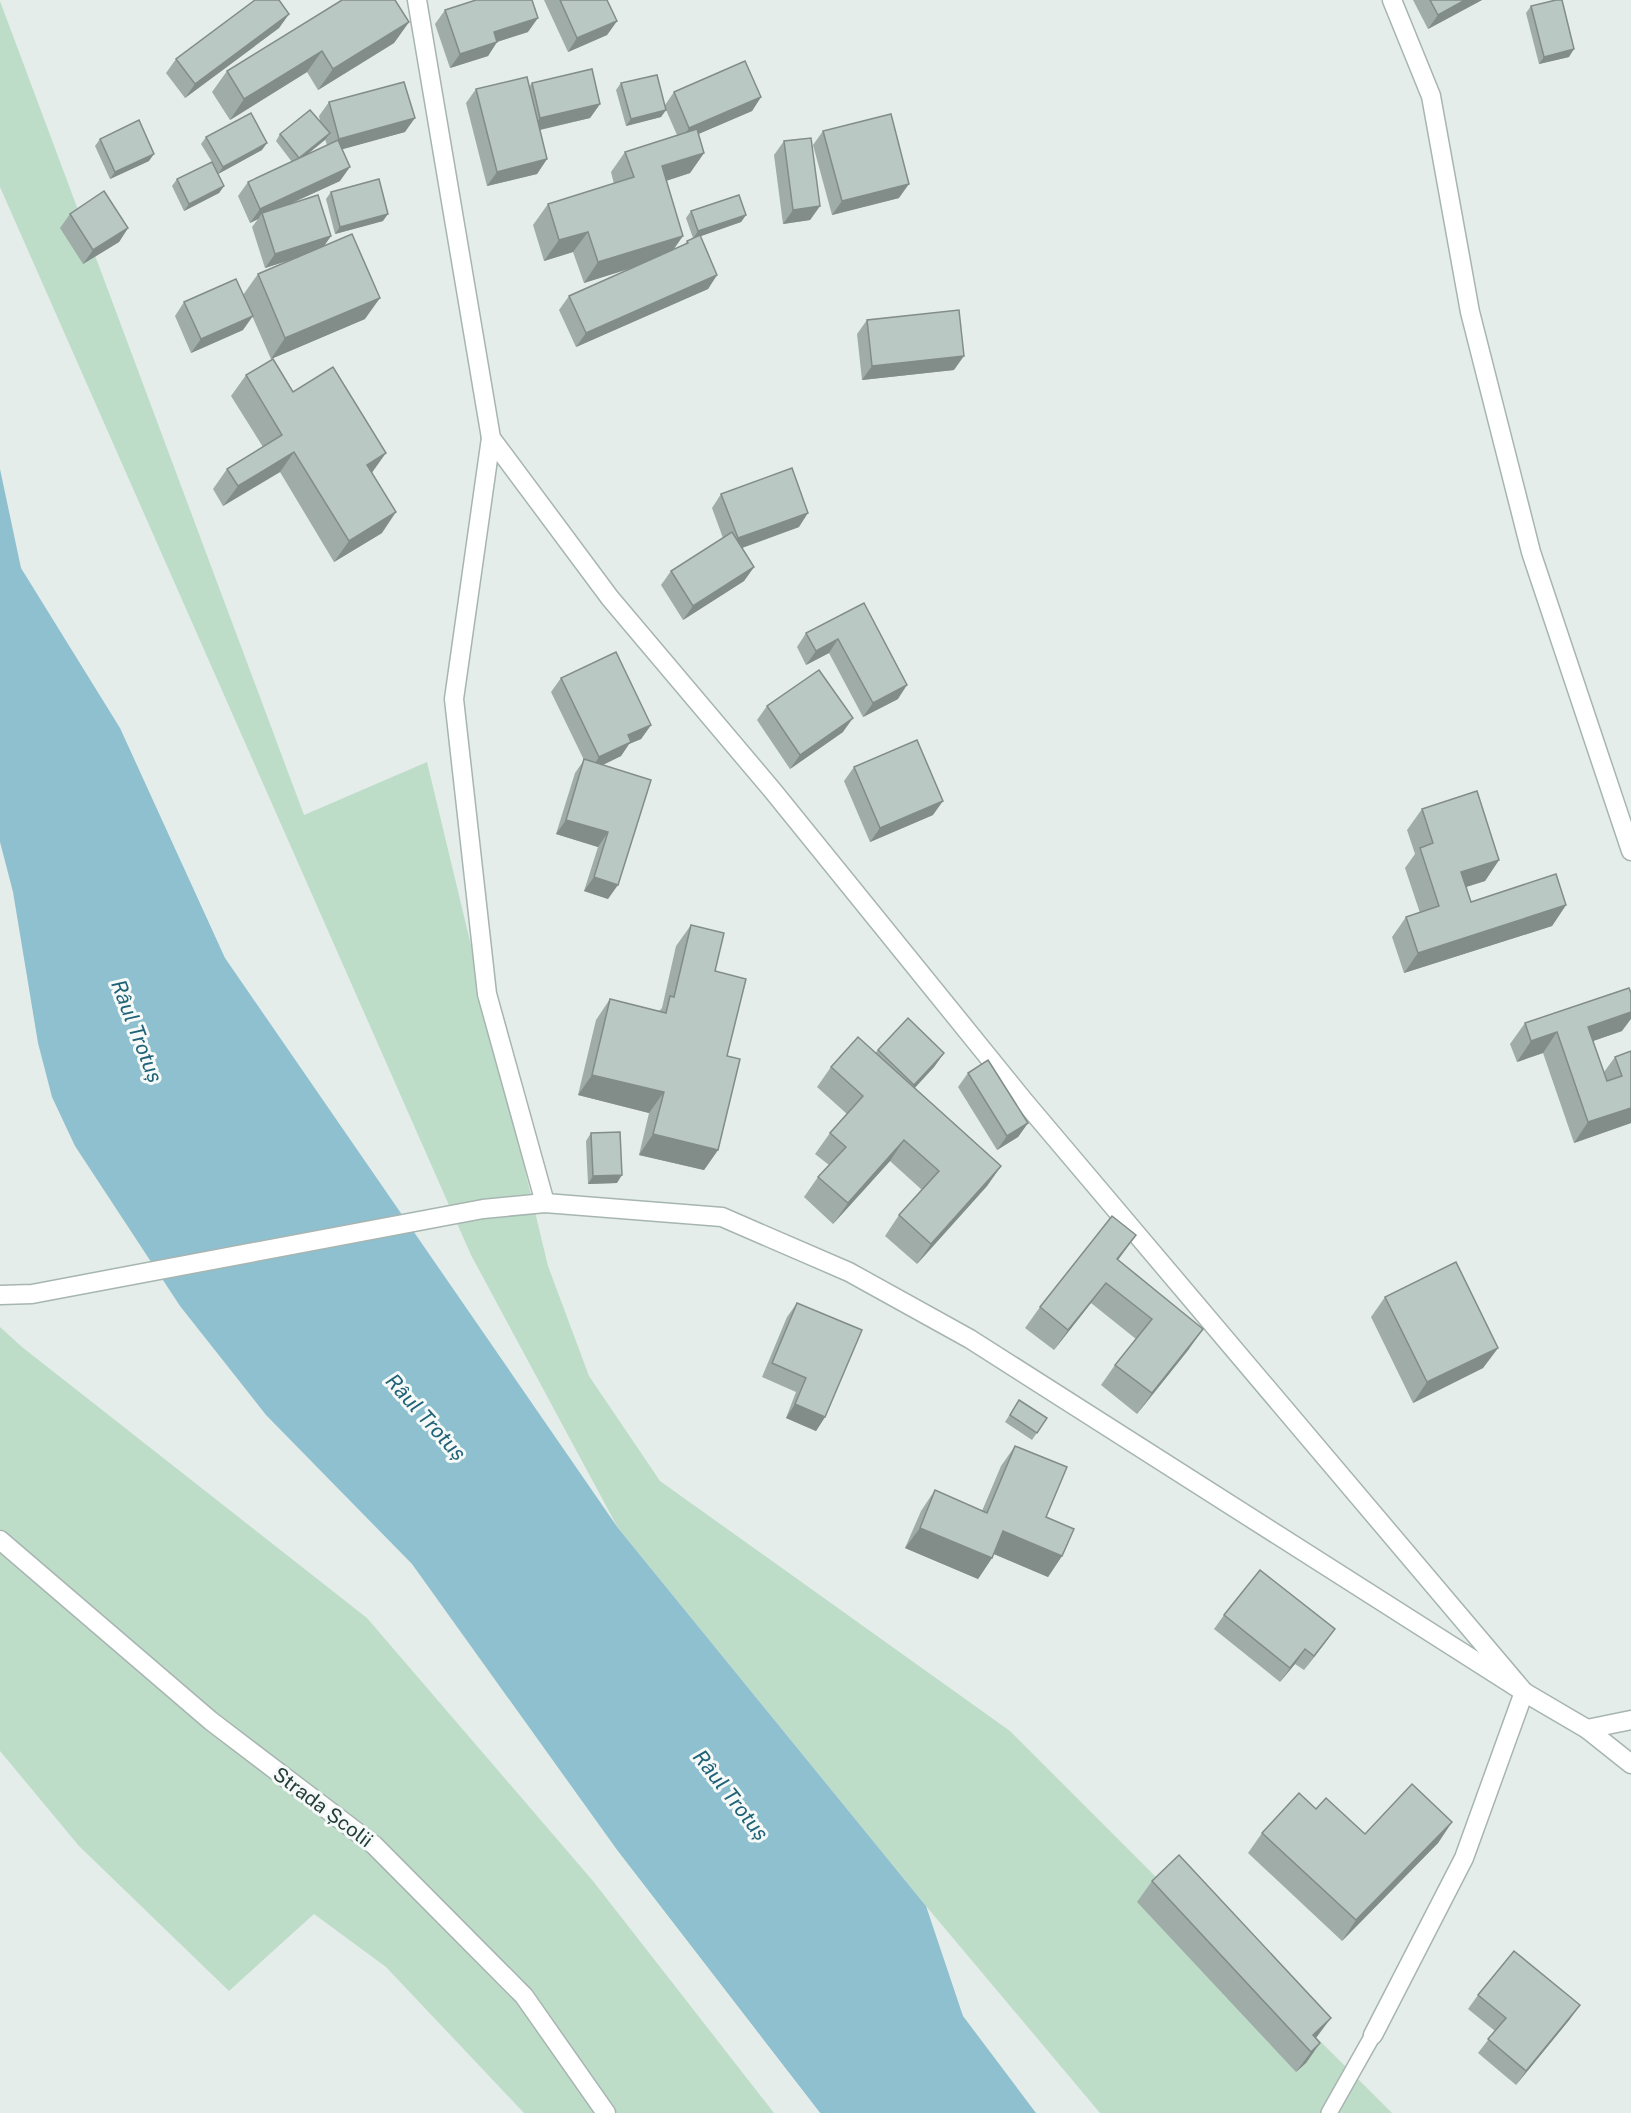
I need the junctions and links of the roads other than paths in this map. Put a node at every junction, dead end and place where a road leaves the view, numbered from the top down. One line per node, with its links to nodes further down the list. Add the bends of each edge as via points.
1 (417, 0): 3 (street)
2 (1392, 0): 4 (street, via 1431,96 1470,312 1531,552)
3 (491, 438): 5 (street, via 454,699 487,993); 8 (street, via 610,598 773,791 1024,1101)
4 (1631, 851)
5 (545, 1203): 6 (street, via 483,1209 32,1294); 8 (street, via 722,1217 849,1272 970,1339)
6 (0, 1295)
7 (0, 1540): 13 (street, Strada Școlii, via 211,1721 374,1845 524,1996)
8 (1524, 1692): 10 (street); 12 (street, via 1464,1858)
9 (1631, 1720): 10 (street)
10 (1587, 1729): 11 (street)
11 (1631, 1764)
12 (1373, 2035): 14 (lane)
13 (606, 2113)
14 (1329, 2113)

